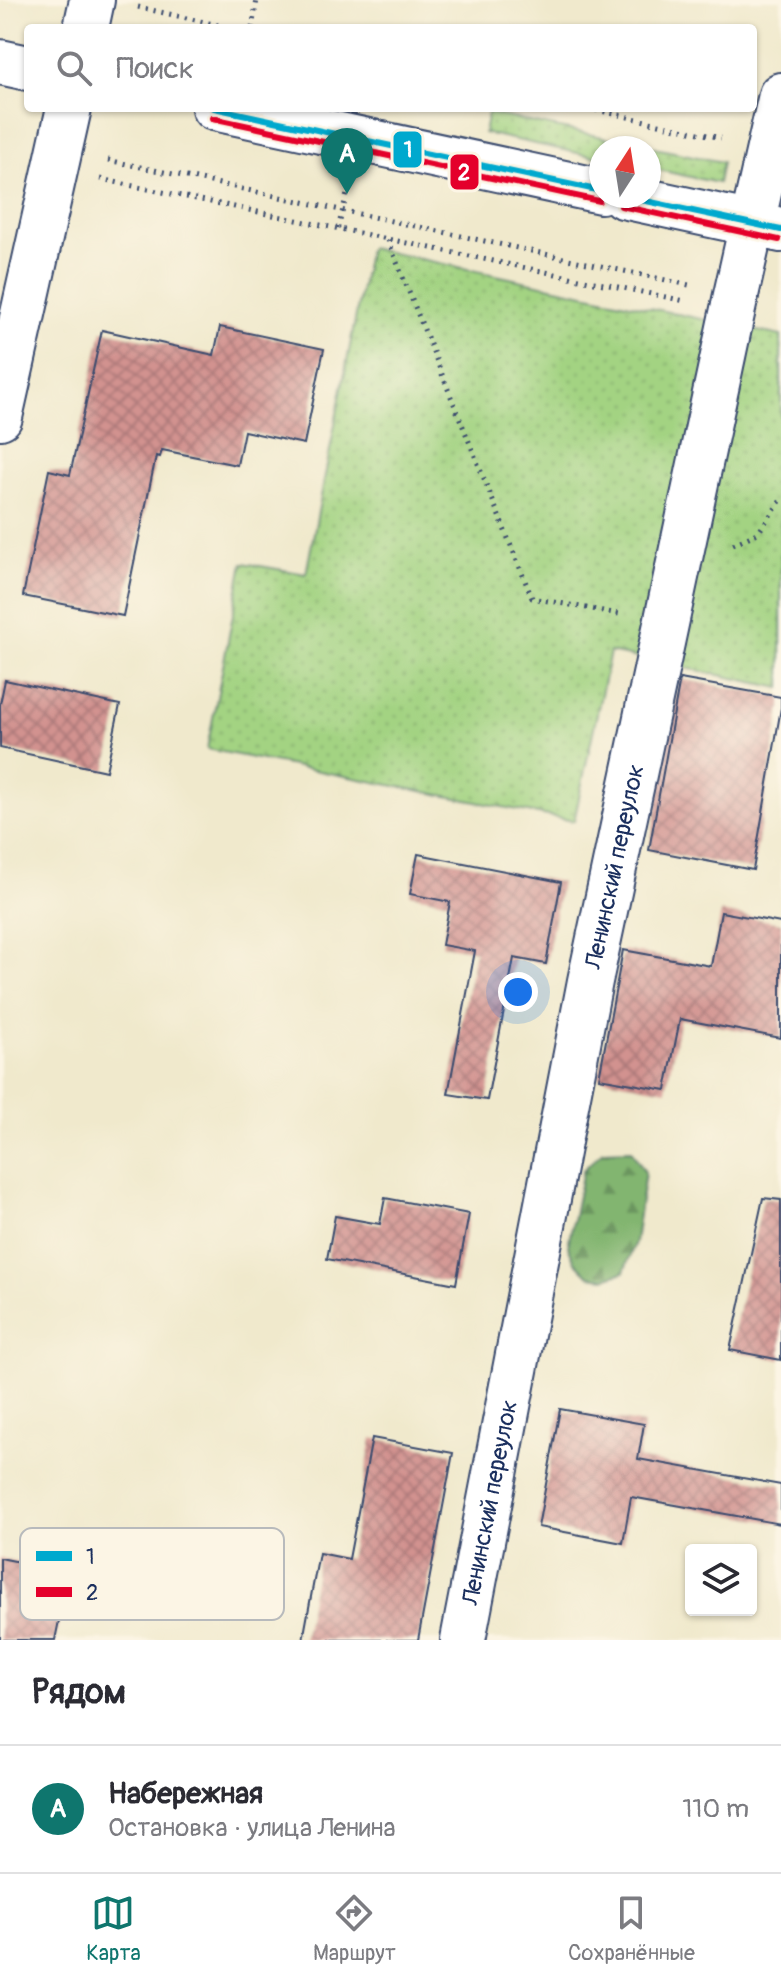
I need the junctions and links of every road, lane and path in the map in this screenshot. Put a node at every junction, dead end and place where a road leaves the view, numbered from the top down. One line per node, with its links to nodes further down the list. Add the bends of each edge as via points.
1 (257, 0): 5 (path)
2 (113, 3): 3 (street); 4 (path)
3 (90, 24)
4 (212, 24)
5 (253, 24)
6 (0, 62): 7 (street)
7 (24, 67)
8 (781, 95): 12 (street, Ленинский переулок)
9 (233, 112): 13 (street)
10 (606, 112): 12 (path)
11 (62, 142): 16 (path); 18 (path); 21 (street)
12 (769, 149): 17 (street, Ленинский переулок)
13 (589, 188)
14 (347, 194): 16 (path)
15 (661, 204): 17 (street)
16 (342, 211): 18 (path); 20 (path)
17 (767, 227): 20 (street, Ленинский переулок)
18 (338, 228): 19 (path)
19 (388, 239): 20 (path); 22 (path, via 532,598)
20 (734, 303): 22 (street, Ленинский переулок)
21 (0, 417)
22 (666, 623): 23 (street, Ленинский переулок, via 590,981)
23 (463, 1640)

